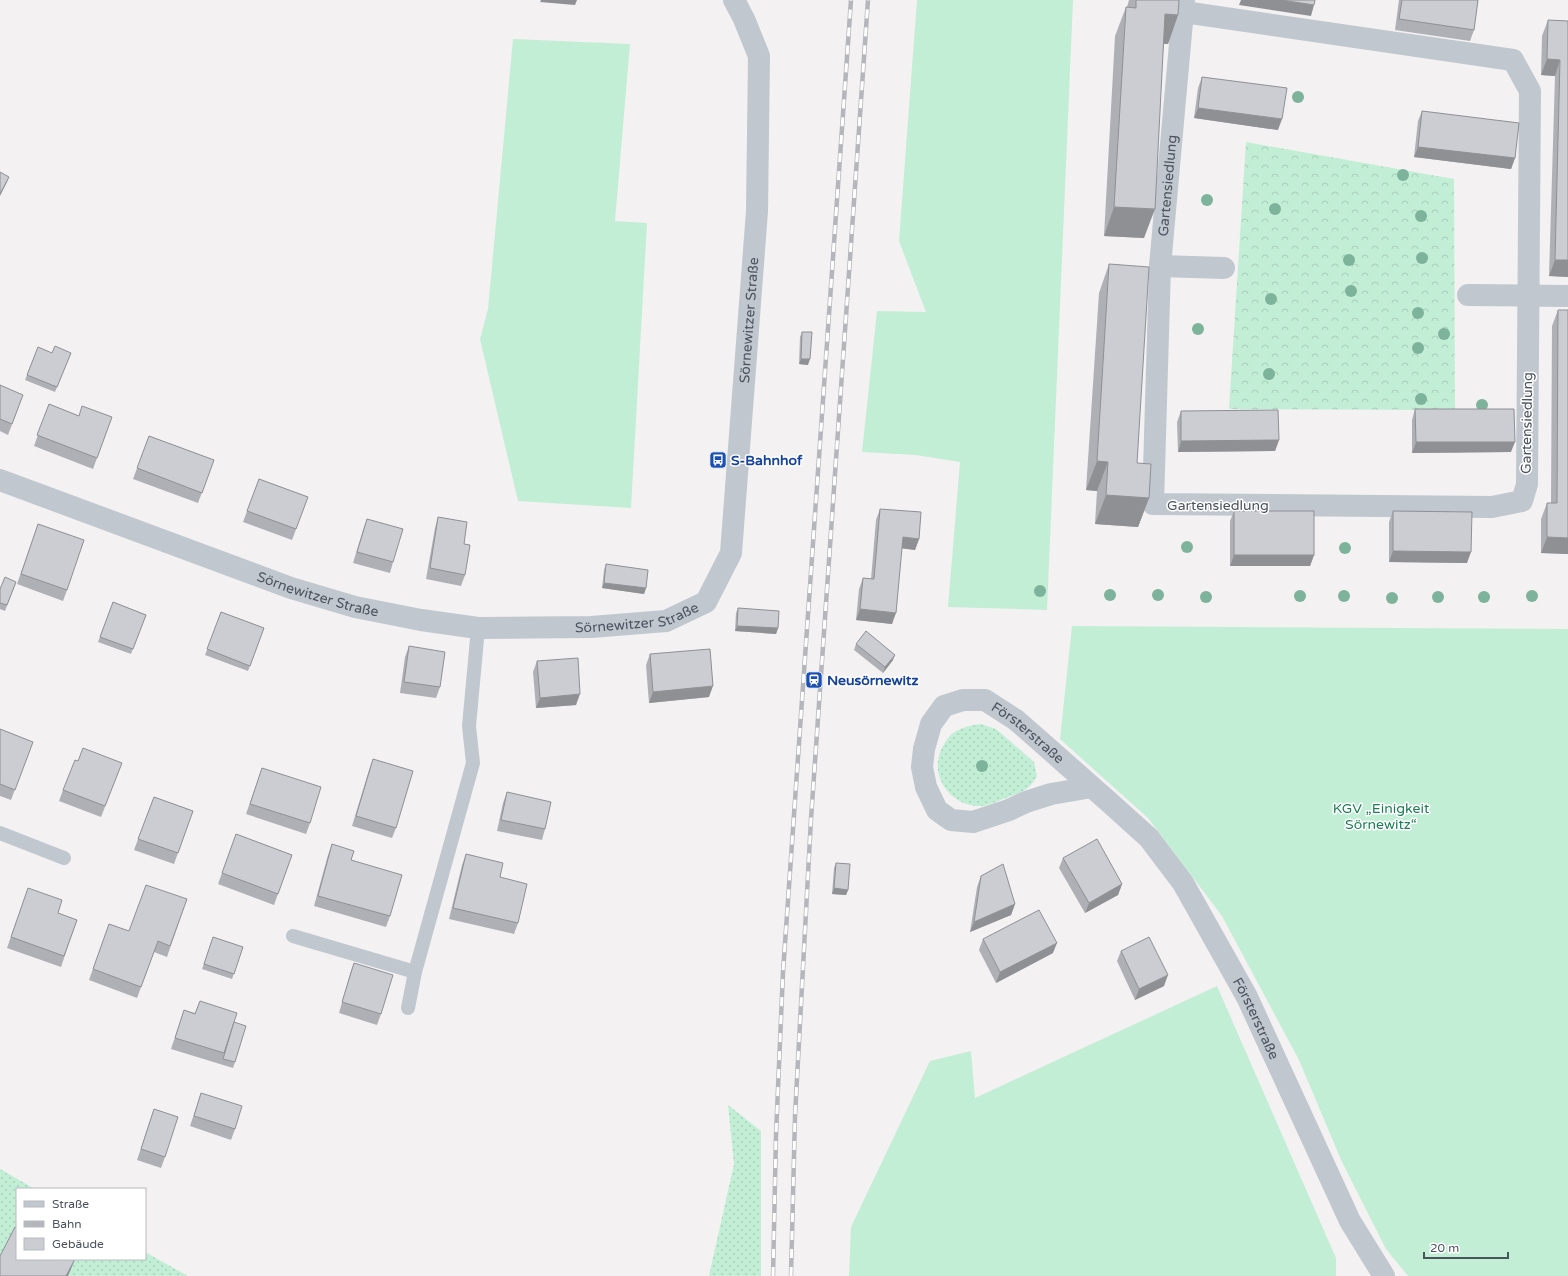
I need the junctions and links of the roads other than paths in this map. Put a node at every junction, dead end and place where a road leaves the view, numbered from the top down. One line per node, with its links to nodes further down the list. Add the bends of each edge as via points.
1 (734, 0): 9 (street, Sörnewitzer Straße, via 759,56 759,64 757,211 731,553 706,602 666,621 591,627)
2 (1184, 6): 3 (street, Gartensiedlung); 6 (street, Gartensiedlung, via 1513,60 1530,91)
3 (1160, 266): 4 (street); 6 (street, Gartensiedlung, via 1153,504 1492,507 1522,501 1527,484)
4 (1224, 268)
5 (1468, 295): 6 (street)
6 (1529, 296): 7 (street)
7 (1568, 296)
8 (0, 480): 9 (street, Sörnewitzer Straße, via 291,588 355,607)
9 (478, 628): 14 (lane, via 469,726 474,763)
10 (1092, 787): 10 (street, Försterstraße, via 1016,720 985,700 963,700 944,706 931,724 922,767 926,787 937,810 951,820 973,822 1050,794); 16 (street, Försterstraße, via 1149,838 1183,883 1247,997 1350,1221)
11 (0, 833): 12 (lane)
12 (64, 858)
13 (293, 936): 14 (lane)
14 (415, 972): 15 (lane)
15 (408, 1008)
16 (1384, 1276)

